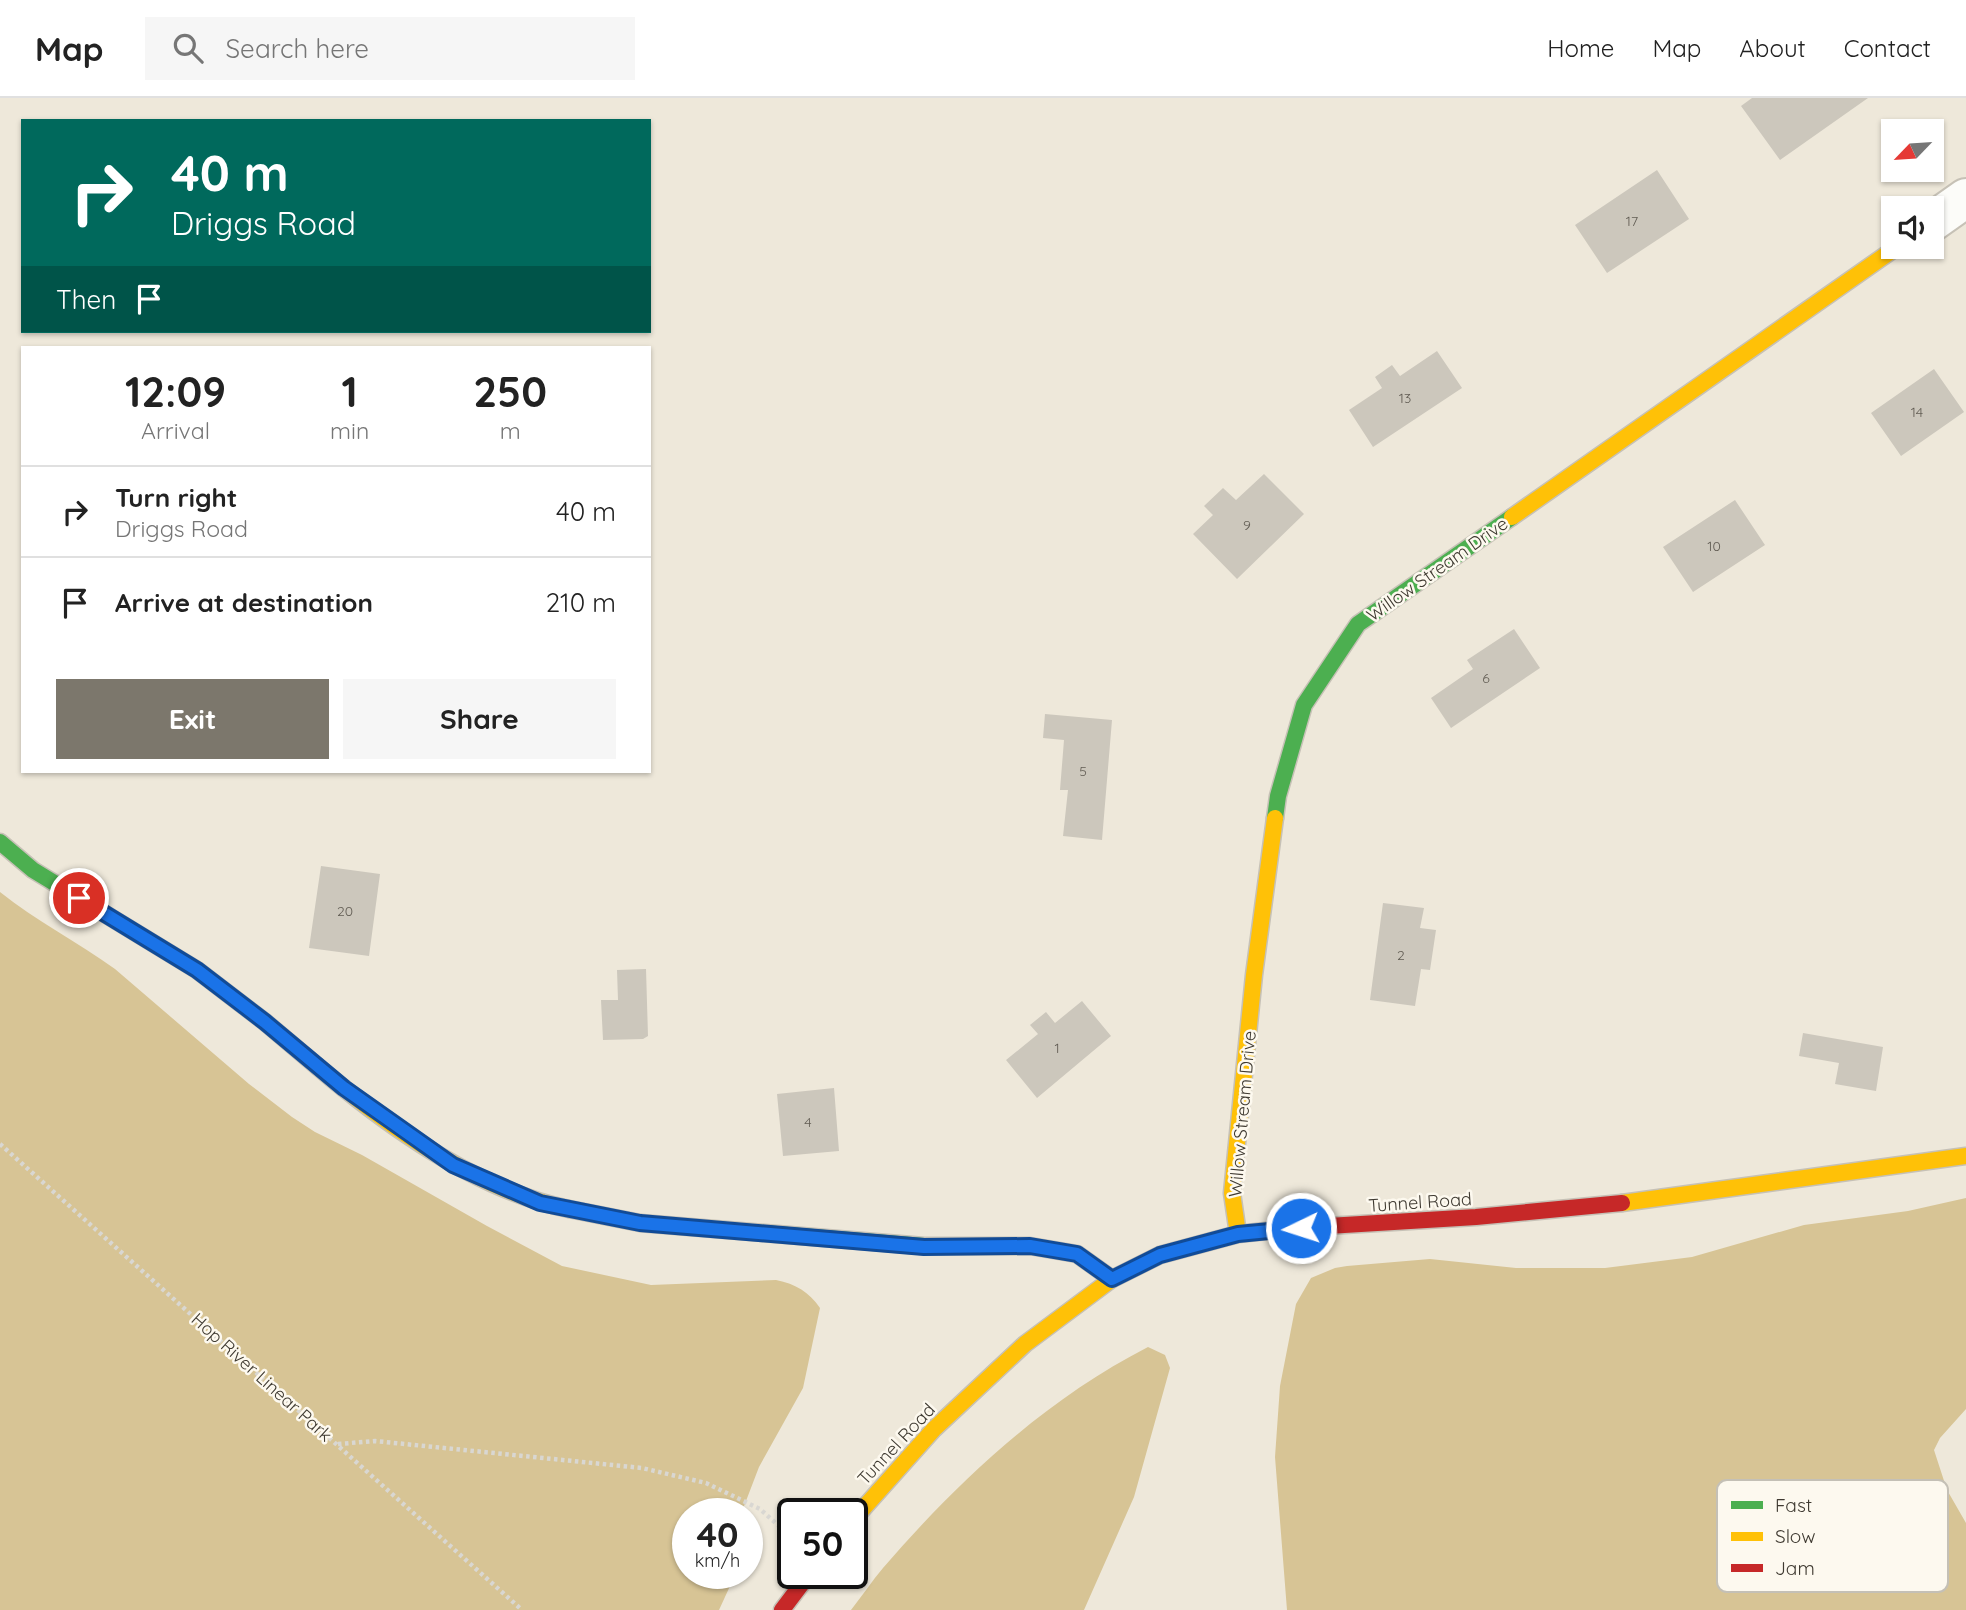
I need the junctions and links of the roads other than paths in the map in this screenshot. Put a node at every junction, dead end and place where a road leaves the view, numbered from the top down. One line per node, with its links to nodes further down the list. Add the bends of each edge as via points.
1 (1966, 198): 2 (street)
2 (1944, 214)
3 (1881, 258): 6 (street, Willow Stream Drive, via 1358,624 1304,705 1278,796 1254,975 1232,1193)
4 (0, 842): 7 (street, via 33,870 197,970 344,1088 453,1165 540,1203 653,1224 924,1247 1030,1246 1077,1254)
5 (1966, 1156): 6 (street, Tunnel Road, via 1638,1202)
6 (1238, 1234): 7 (street, Tunnel Road, via 1160,1255)
7 (1112, 1279): 8 (street, Tunnel Road, via 1025,1345 944,1419)
8 (868, 1503)
9 (798, 1589): 10 (street)
10 (782, 1610)

